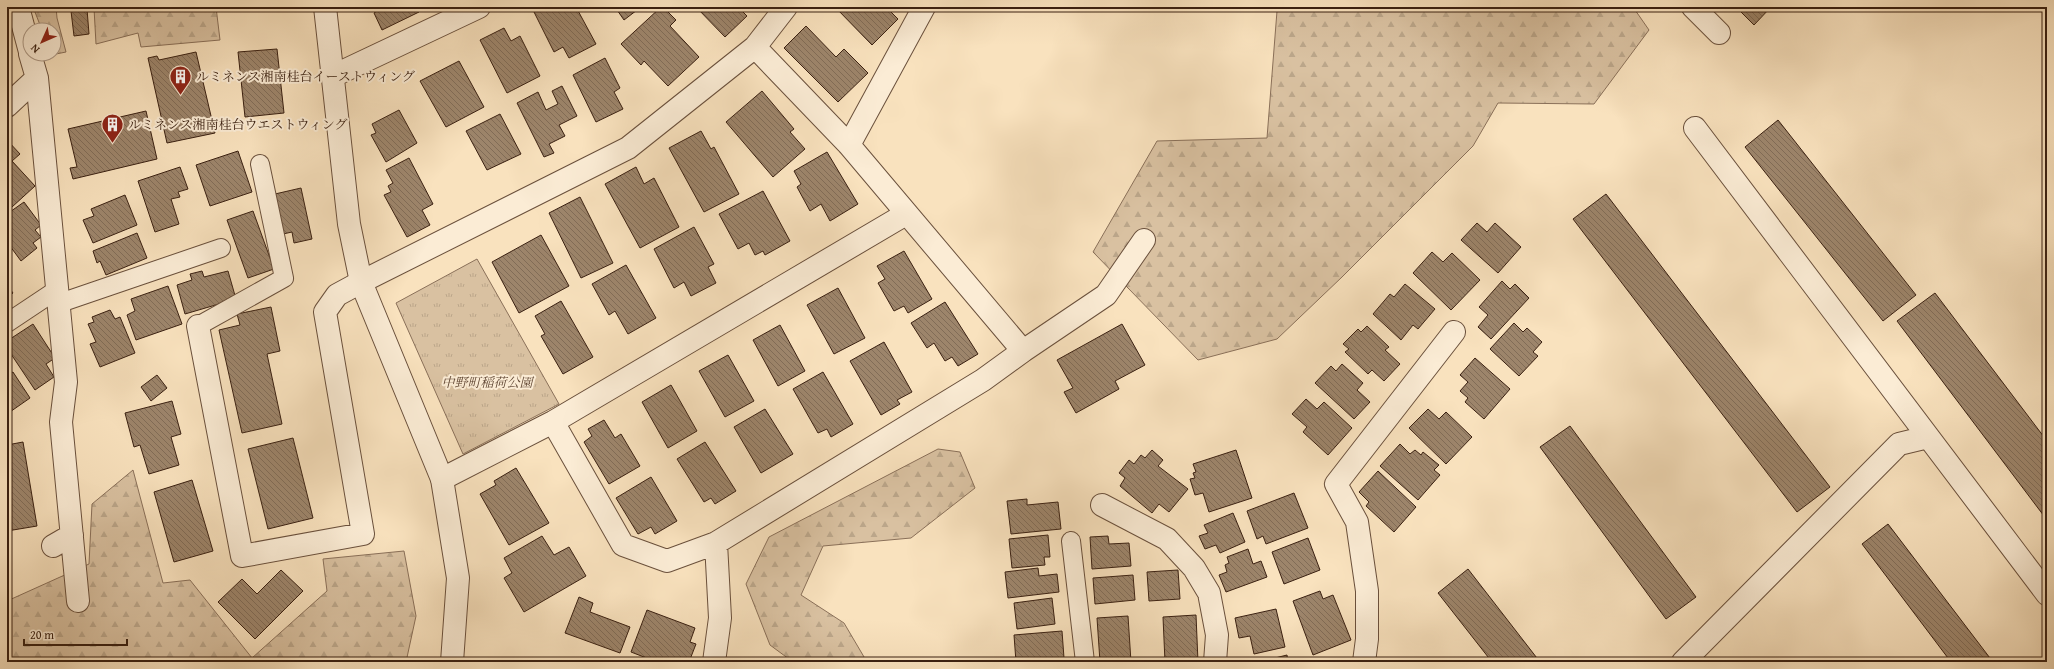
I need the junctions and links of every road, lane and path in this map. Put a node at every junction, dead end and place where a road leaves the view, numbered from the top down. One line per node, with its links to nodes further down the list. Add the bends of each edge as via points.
1 (18, 7): 7 (street)
2 (324, 7): 11 (street)
3 (479, 7): 11 (street)
4 (786, 7): 9 (street)
5 (924, 7): 15 (street)
6 (1693, 7): 8 (street)
7 (22, 22)
8 (1718, 33)
9 (755, 47): 15 (street); 20 (street, via 628,148)
10 (33, 62): 12 (street)
11 (333, 76): 20 (street, via 349,224)
12 (37, 78): 13 (street); 21 (street)
13 (7, 106)
14 (1695, 128): 27 (street)
15 (849, 145): 17 (street)
16 (260, 164): 23 (lane, via 284,278)
17 (906, 214): 25 (street); 26 (street)
18 (1144, 240): 25 (street, via 1106,295)
19 (221, 248): 21 (lane)
20 (361, 282): 23 (street, via 338,295 325,312 363,534 242,556); 28 (street)
21 (59, 296): 22 (lane); 33 (street, via 66,382 60,422 62,541)
22 (7, 323)
23 (198, 326)
24 (1454, 332): 38 (street, via 1336,484 1357,522 1367,591 1367,639)
25 (1023, 351): 31 (street, via 983,380)
26 (553, 422): 28 (street); 31 (street, via 623,545 667,561)
27 (1928, 437): 32 (street); 39 (street, via 1899,444)
28 (442, 479): 34 (street, via 458,578)
29 (1102, 505): 37 (street, via 1167,539 1194,568 1209,593 1217,635)
30 (1071, 541): 36 (lane)
31 (716, 544): 35 (street, via 720,618)
32 (2047, 594)
33 (78, 601)
34 (452, 662)
35 (714, 662)
36 (1085, 662)
37 (1215, 662)
38 (1364, 662)
39 (1683, 662)

